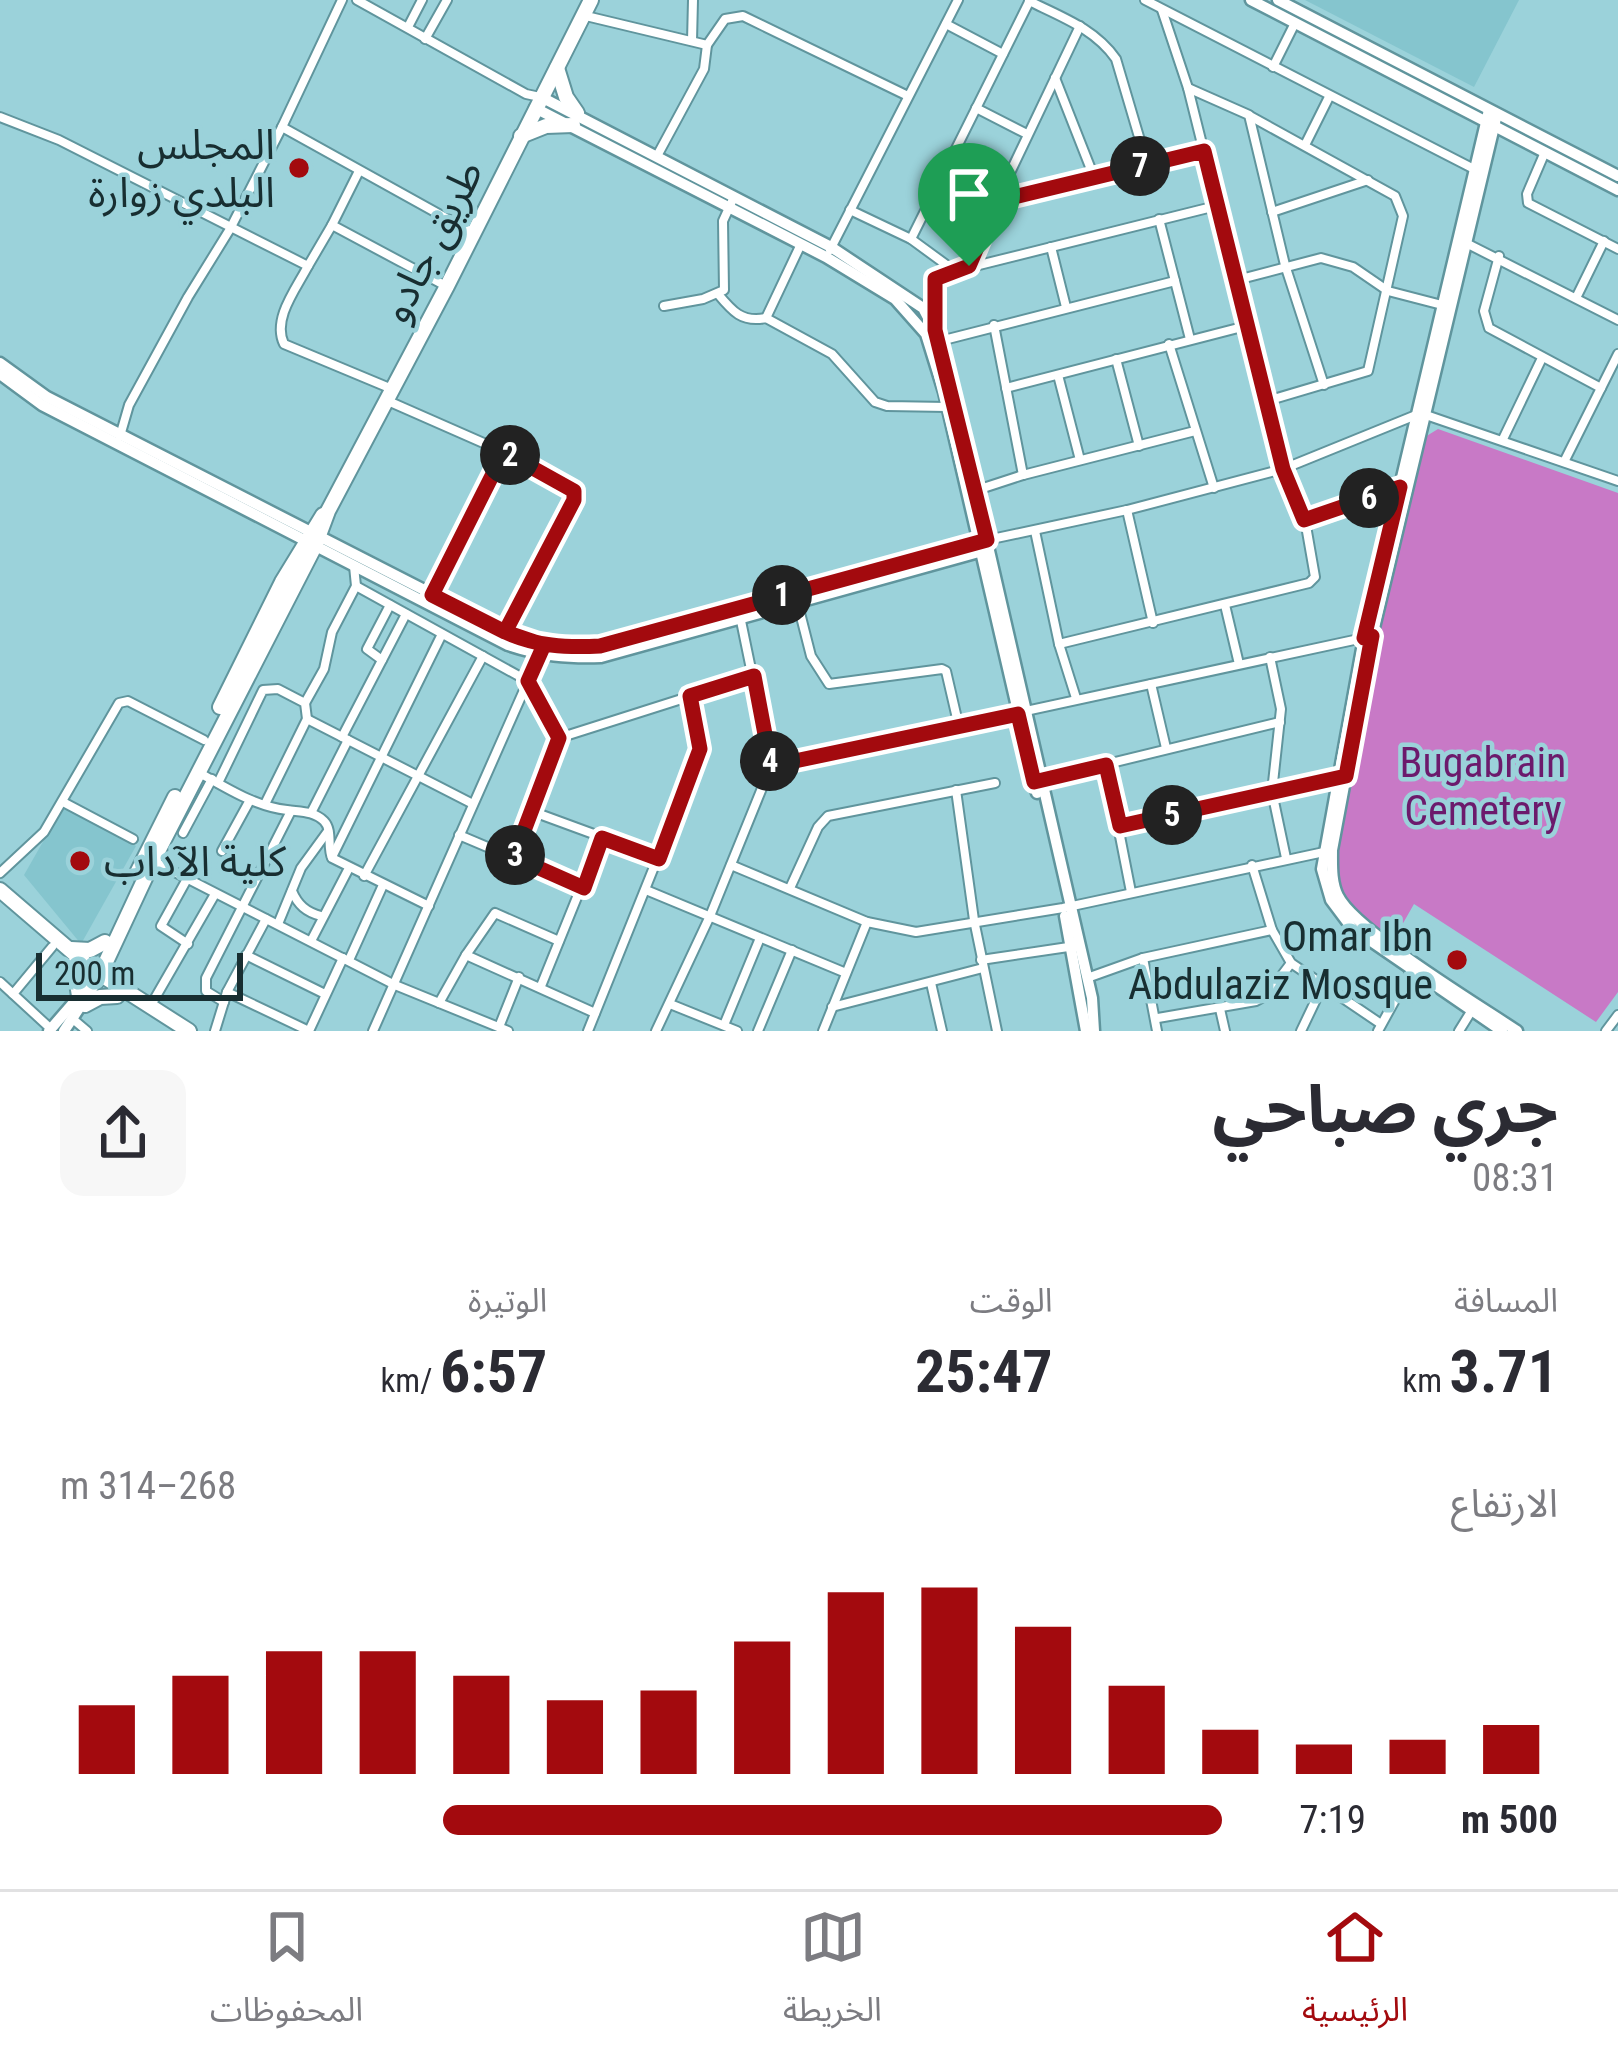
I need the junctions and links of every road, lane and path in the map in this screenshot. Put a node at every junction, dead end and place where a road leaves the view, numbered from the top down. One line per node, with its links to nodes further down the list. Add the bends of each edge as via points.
1 (342, 0): 35 (street)
2 (357, 0): 17 (street)
3 (422, 0): 17 (street)
4 (447, 0): 18 (street)
5 (591, 0): 13 (highway, طريق جادو)
6 (693, 0): 19 (street)
7 (958, 0): 15 (street)
8 (1030, 0): 16 (street); 21 (street)
9 (1144, 0): 12 (street)
10 (1251, 0): 14 (street)
11 (1278, 0): 33 (street)
12 (1161, 9): 22 (street); 25 (street)
13 (583, 15): 19 (street); 23 (highway, طريق جادو)
14 (1295, 23): 22 (street); 29 (street)
15 (946, 24): 21 (street); 26 (street)
16 (1079, 26): 24 (street); 44 (street, via 1116,59)
17 (408, 27): 18 (street)
18 (425, 39): 28 (street)
19 (692, 41): 20 (street)
20 (707, 45): 26 (street, via 725,20 743,16); 43 (street, via 704,69)
21 (1004, 54): 30 (street)
22 (1273, 67): 27 (street)
23 (556, 68): 28 (highway, طريق جادو); 34 (highway)
24 (1055, 78): 36 (street); 48 (street)
25 (1188, 88): 31 (street); 40 (street)
26 (908, 96): 55 (street)
27 (1329, 97): 39 (street); 45 (street)
28 (534, 100): 34 (street); 37 (highway, طريق جادو)
29 (1456, 106): 33 (street); 41 (street)
30 (976, 108): 36 (street); 51 (street)
31 (1249, 115): 39 (street); 56 (street)
32 (0, 117): 60 (street)
33 (1491, 118): 38 (street); 41 (street); 47 (street)
34 (575, 119): 37 (highway); 43 (street); 52 (street)
35 (282, 127): 46 (street); 60 (street)
36 (1027, 134): 53 (street)
37 (520, 136): 61 (highway, طريق جادو)
38 (1522, 142): 41 (street); 42 (street)
39 (1305, 145): 49 (street)
40 (1204, 151): 44 (street); 54 (street)
41 (1483, 151): 45 (street); 63 (street)
42 (1545, 152): 50 (street); 64 (street, via 1528,203)
43 (657, 155): 52 (street)
44 (1147, 164): 48 (street)
45 (1474, 169): 63 (street)
46 (359, 171): 59 (street); 61 (street)
47 (1618, 176)
48 (1094, 177): 53 (street)
49 (1370, 180): 56 (street); 77 (street, via 1402,206)
50 (1618, 190)
51 (934, 193): 58 (street); 62 (street)
52 (732, 201): 65 (street); 68 (street); 78 (street, via 722,235 726,283)
53 (997, 201): 58 (street)
54 (1216, 206): 57 (street); 74 (street)
55 (850, 210): 62 (street); 68 (street)
56 (1272, 212): 70 (street)
57 (1159, 219): 66 (street); 75 (street)
58 (987, 221): 72 (street)
59 (332, 225): 71 (street); 76 (street)
60 (230, 229): 71 (street); 104 (street, via 129,404)
61 (474, 234): 76 (highway, طريق جادو)
62 (911, 239): 73 (street)
63 (1462, 241): 69 (street); 80 (street); 102 (street)
64 (1604, 242): 67 (street); 79 (street)
65 (801, 244): 68 (street); 83 (street)
66 (1051, 247): 72 (street); 82 (street)
67 (1618, 249)
68 (829, 252): 87 (street, via 912,297); 101 (street, via 915,318)
69 (1499, 256): 79 (street); 91 (street, via 1485,319)
70 (1285, 265): 74 (street); 77 (street, via 1337,260); 96 (street)
71 (308, 266): 99 (street, via 280,320 284,344)
72 (969, 266): 73 (street)
73 (953, 270): 87 (street, via 935,279)
74 (1237, 280): 86 (street)
75 (1174, 281): 82 (street); 88 (street)
76 (447, 286): 99 (highway, طريق جادو)
77 (1388, 291): 80 (street); 96 (street, via 1368,370)
78 (718, 294): 81 (street); 83 (street, via 736,315)
79 (1576, 298): 84 (street)
80 (1442, 305): 102 (street)
81 (664, 306)
82 (1066, 307): 85 (street)
83 (766, 318): 101 (street, via 832,354 875,402)
84 (1618, 320)
85 (994, 325): 87 (street); 97 (street)
86 (1246, 326): 88 (street); 100 (street)
87 (938, 336): 115 (street)
88 (1190, 339): 89 (street)
89 (1169, 344): 92 (street); 103 (street)
90 (1618, 354): 98 (street)
91 (1542, 358): 98 (street); 105 (street)
92 (1116, 359): 95 (street); 106 (street)
93 (0, 363): 104 (street)
94 (0, 374): 104 (street, via 42,405)
95 (1058, 374): 97 (street); 108 (street)
96 (1324, 385): 100 (street)
97 (1006, 388): 111 (street)
98 (1600, 388): 109 (street)
99 (389, 395): 107 (street); 119 (highway, طريق جادو)
100 (1266, 401): 110 (street)
101 (947, 407): 120 (street)
102 (1421, 415): 105 (street); 110 (street); 113 (street); 132 (street)
103 (1196, 431): 106 (street); 114 (street)
104 (118, 439): 119 (street)
105 (1503, 439): 109 (street)
106 (1139, 446): 108 (street)
107 (504, 452): 123 (street); 130 (street, via 574,491)
108 (1080, 460): 111 (street)
109 (1564, 462): 112 (street)
110 (1283, 469): 114 (street); 117 (street)
111 (1023, 475): 115 (street)
112 (1618, 481)
113 (1400, 487): 117 (street); 132 (street)
114 (1214, 488): 116 (street)
115 (974, 491): 120 (street)
116 (1126, 510): 118 (street); 129 (street)
117 (1304, 520): 126 (street, via 1315,577)
118 (1036, 531): 120 (street); 133 (street)
119 (312, 538): 121 (street); 123 (street); 151 (highway, طريق جادو); 158 (highway, طريق جادو)
120 (983, 546): 124 (street); 127 (street); 145 (street)
121 (354, 564): 122 (street); 134 (street, via 508,645)
122 (356, 586): 125 (street); 144 (street)
123 (432, 595): 130 (street)
124 (797, 602): 127 (street); 148 (street, via 811,656 829,684 942,669)
125 (390, 604): 128 (street); 137 (street, via 367,649)
126 (1225, 605): 129 (street); 138 (street)
127 (739, 612): 134 (street, via 600,646); 139 (street)
128 (406, 614): 131 (street); 137 (street)
129 (1153, 623): 133 (street)
130 (505, 632): 134 (street)
131 (442, 634): 135 (street); 153 (street)
132 (1368, 637): 136 (street); 157 (street)
133 (1058, 644): 143 (street)
134 (542, 650): 140 (street)
135 (482, 656): 140 (street); 156 (street)
136 (1270, 657): 138 (street); 147 (street)
137 (382, 660): 150 (street)
138 (1239, 664): 141 (street)
139 (754, 676): 142 (street); 155 (street)
140 (528, 681): 149 (street); 165 (street)
141 (1150, 684): 143 (street); 152 (street)
142 (690, 696): 149 (street); 181 (street, via 700,749)
143 (1076, 698): 145 (street)
144 (305, 703): 146 (street); 158 (street, via 278,688 263,690)
145 (1023, 713): 148 (street); 159 (street)
146 (307, 719): 150 (street); 166 (street)
147 (1280, 722): 152 (street); 162 (street)
148 (959, 727): 155 (street)
149 (559, 738): 168 (street)
150 (345, 739): 153 (street); 169 (street)
151 (204, 740): 164 (street, via 124,701); 209 (highway, طريق جادو)
152 (1166, 748): 154 (street)
153 (383, 757): 156 (street); 179 (street)
154 (1106, 765): 159 (street); 170 (street)
155 (771, 766): 183 (street)
156 (418, 776): 165 (street); 187 (street)
157 (1341, 777): 162 (street); 177 (street)
158 (209, 778): 163 (street); 172 (street); 182 (highway, طريق جادو)
159 (1038, 781): 200 (street)
160 (995, 783): 161 (street)
161 (956, 790): 191 (street, via 828,816); 204 (street)
162 (1272, 792): 170 (street); 180 (street)
163 (250, 800): 166 (street); 176 (street)
164 (63, 802): 175 (street); 186 (street, via 40,838)
165 (472, 803): 173 (street)
166 (265, 804): 167 (street)
167 (291, 811): 169 (street); 198 (street)
168 (531, 811): 174 (street); 178 (street)
169 (311, 813): 171 (street)
170 (1120, 826): 195 (street)
171 (328, 830): 179 (street); 192 (street)
172 (183, 833)
173 (459, 835): 178 (street); 199 (street)
174 (602, 838): 181 (street); 190 (street)
175 (133, 839)
176 (222, 851)
177 (1327, 851): 180 (street); 223 (street, via 1347,910)
178 (514, 857): 190 (street)
179 (332, 858): 185 (street)
180 (1286, 858): 184 (street)
181 (659, 859): 194 (street)
182 (153, 861): 188 (street); 225 (highway, طريق جادو)
183 (731, 865): 191 (street); 202 (street)
184 (1252, 865): 195 (street); 207 (street)
185 (350, 868): 187 (street); 201 (street)
186 (0, 873)
187 (364, 876): 189 (street)
188 (187, 879): 196 (street); 212 (street, via 161,928)
189 (383, 885): 199 (street); 219 (street)
190 (584, 888): 211 (street)
191 (790, 888): 205 (street)
192 (292, 889): 201 (street, via 297,902); 206 (street)
193 (0, 890): 213 (highway)
194 (646, 890): 202 (street); 244 (street)
195 (1131, 892): 200 (street)
196 (215, 894): 198 (street); 212 (street)
197 (0, 903): 213 (highway)
198 (242, 906): 203 (street); 236 (street, via 206,978 206,991)
199 (429, 906): 230 (street)
200 (1067, 907): 204 (street); 214 (street)
201 (321, 916): 210 (street)
202 (710, 916): 208 (street); 239 (street)
203 (266, 919): 206 (street); 217 (street)
204 (974, 920): 205 (street, via 916,932); 222 (street)
205 (867, 922): 224 (street)
206 (278, 924): 210 (street)
207 (1272, 929): 218 (street); 220 (street)
208 (760, 938): 215 (street); 248 (street)
209 (105, 941): 213 (highway, via 90,950); 225 (highway, طريق جادو)
210 (310, 941): 219 (street)
211 (559, 941): 216 (street, via 495,913); 231 (street)
212 (188, 944): 240 (street)
213 (58, 946): 221 (highway); 225 (highway); 233 (street)
214 (1076, 946): 222 (street); 227 (street)
215 (792, 950): 224 (street); 260 (street)
216 (466, 955): 226 (street); 238 (street)
217 (247, 956): 234 (street); 236 (street)
218 (1143, 958): 227 (street); 246 (street)
219 (346, 959): 230 (street); 234 (street)
220 (1291, 963): 232 (street); 243 (street, via 1256,1001)
221 (74, 964): 225 (highway); 237 (highway)
222 (982, 964): 229 (street); 263 (street)
223 (1414, 965): 241 (street); 250 (street)
224 (846, 973): 242 (street)
225 (95, 975): 235 (highway); 237 (street); 240 (highway)
226 (519, 977): 231 (street); 249 (street)
227 (1083, 979): 264 (street)
228 (0, 982): 233 (street)
229 (931, 983): 242 (street); 262 (street)
230 (395, 985): 238 (street); 252 (street)
231 (541, 986): 244 (street)
232 (1322, 987): 250 (street); 267 (street)
233 (13, 994): 251 (street)
234 (325, 994): 236 (street, via 309,1031)
235 (117, 996): 237 (highway); 254 (highway)
236 (225, 997): 256 (street)
237 (82, 1000): 247 (street); 251 (street)
238 (439, 1003): 249 (street)
239 (670, 1004): 248 (street); 258 (street)
240 (150, 1006): 255 (highway)
241 (1474, 1006): 268 (street); 269 (street); 270 (street)
242 (832, 1007): 261 (street)
243 (1220, 1008): 246 (street); 266 (street)
244 (595, 1014): 257 (street)
245 (1618, 1015): 271 (street)
246 (1157, 1018): 265 (street)
247 (74, 1020): 251 (street); 253 (street)
248 (724, 1025): 259 (street)
249 (496, 1028)
250 (1380, 1028)
251 (55, 1030)
252 (376, 1030)
253 (87, 1031)
254 (173, 1031)
255 (189, 1031)
256 (214, 1031)
257 (587, 1031)
258 (656, 1031)
259 (737, 1031)
260 (758, 1031)
261 (823, 1031)
262 (942, 1031)
263 (997, 1031)
264 (1090, 1031)
265 (1157, 1031)
266 (1225, 1031)
267 (1301, 1031)
268 (1459, 1031)
269 (1502, 1031)
270 (1517, 1031)
271 (1606, 1031)

